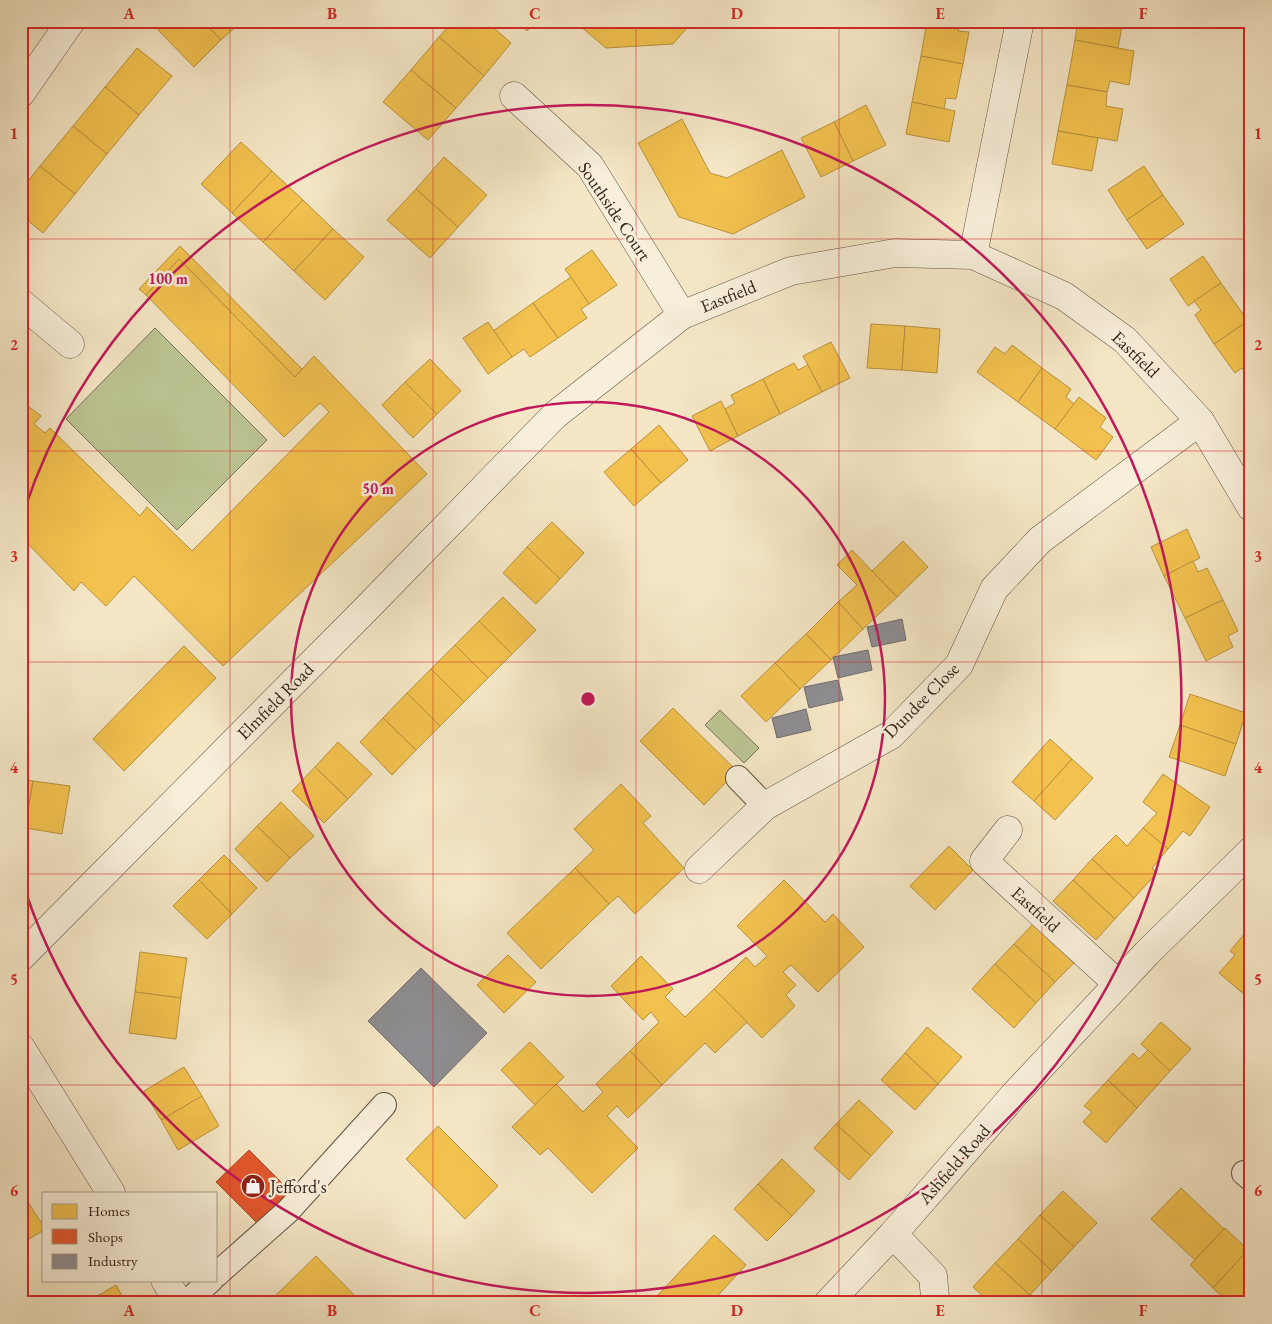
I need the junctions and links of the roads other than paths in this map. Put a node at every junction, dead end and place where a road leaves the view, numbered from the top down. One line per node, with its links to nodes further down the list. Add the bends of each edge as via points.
1 (1020, 21): 5 (street)
2 (68, 22): 3 (street)
3 (21, 93)
4 (514, 96): 7 (street, Southside Court, via 590,166)
5 (973, 255): 7 (street, Eastfield, via 895,253 791,271); 9 (street, Eastfield, via 1064,296 1125,340)
6 (21, 303): 8 (street)
7 (682, 315): 10 (street, Eastfield, via 555,415)
8 (70, 344)
9 (1200, 421): 11 (street, Eastfield); 13 (street, Dundee Close, via 1040,540 994,588 959,665 890,735)
10 (528, 444): 17 (street, Elmfield Road)
11 (1251, 507)
12 (738, 778): 13 (lane)
13 (765, 806): 16 (street, Dundee Close)
14 (1008, 830): 18 (street, Eastfield, via 984,861)
15 (1251, 851): 18 (street)
16 (699, 869)
17 (21, 957)
18 (1118, 984): 22 (street, Ashfield Road, via 1015,1094)
19 (21, 1048): 21 (street)
20 (384, 1105): 23 (lane, via 288,1210)
21 (110, 1192)
22 (893, 1234): 28 (street, Ashfield Road); 29 (street, via 933,1276)
23 (218, 1273)
24 (166, 1282): 26 (street)
25 (209, 1282): 27 (lane)
26 (179, 1303)
27 (186, 1303)
28 (828, 1303)
29 (934, 1303)

